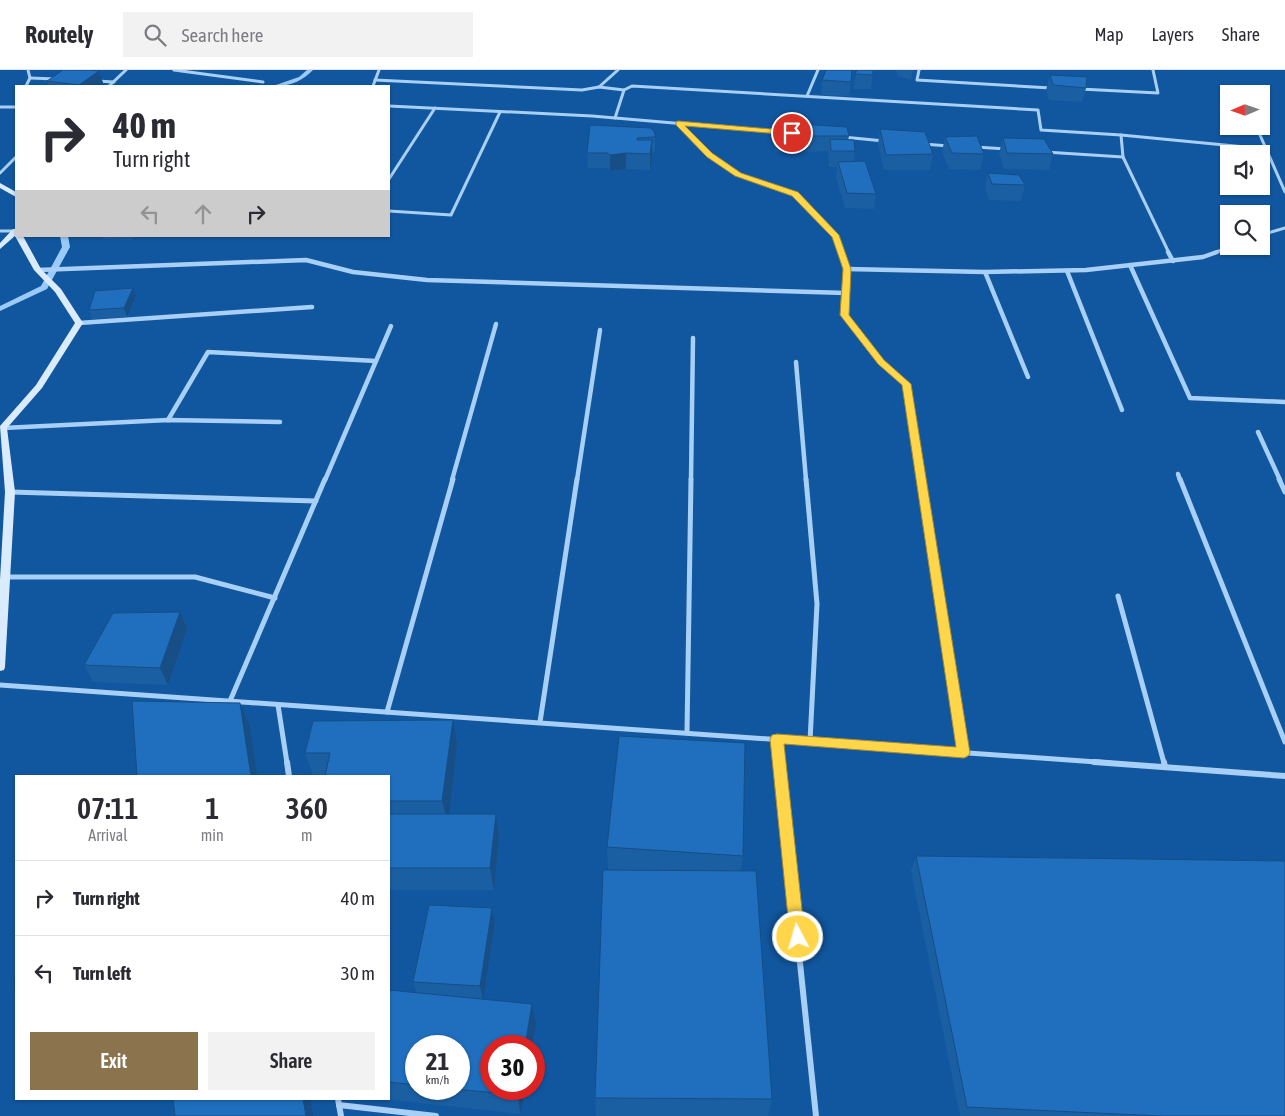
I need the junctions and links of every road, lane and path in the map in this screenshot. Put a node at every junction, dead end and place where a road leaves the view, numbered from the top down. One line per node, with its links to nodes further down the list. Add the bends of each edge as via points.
1 (28, 70): 9 (street)
2 (126, 70): 13 (street)
3 (174, 70): 14 (street)
4 (379, 70): 11 (street)
5 (618, 70): 18 (street)
6 (818, 70): 22 (street)
7 (919, 70): 19 (street, via 917,80)
8 (1153, 70): 20 (street, via 1158,93)
9 (30, 78): 10 (street); 15 (street)
10 (58, 79)
11 (375, 80): 17 (street); 18 (street, via 582,90)
12 (95, 81): 13 (street)
13 (114, 82): 16 (street)
14 (263, 82)
15 (26, 85)
16 (110, 85)
17 (372, 85)
18 (599, 87): 21 (street)
19 (1052, 88)
20 (1071, 89)
21 (624, 90): 22 (street, via 632,86); 28 (street)
22 (807, 96): 31 (street, via 1038,110 1041,130)
23 (390, 106): 26 (street)
24 (0, 107): 25 (street)
25 (15, 107)
26 (435, 108): 27 (street); 46 (street)
27 (500, 112): 28 (street); 50 (street, via 451,215)
28 (615, 118): 29 (street)
29 (678, 124): 30 (street); 61 (street, via 709,155 738,174 795,194 836,236)
30 (787, 133)
31 (1121, 135): 36 (street); 42 (street)
32 (1260, 135): 37 (street)
33 (836, 137): 34 (street)
34 (885, 141)
35 (915, 143): 38 (street)
36 (1225, 145)
37 (1264, 145)
38 (954, 146)
39 (974, 147): 40 (street)
40 (1014, 150)
41 (1044, 152): 42 (street)
42 (1123, 157): 59 (street)
43 (15, 158): 45 (street)
44 (1270, 158): 48 (street)
45 (0, 173)
46 (390, 178)
47 (0, 185): 49 (street)
48 (1285, 192)
49 (15, 195)
50 (390, 211)
51 (1285, 228): 55 (street)
52 (0, 231): 53 (street)
53 (15, 231)
54 (15, 232): 57 (street)
55 (1270, 232)
56 (20, 237): 62 (street)
57 (0, 247)
58 (1220, 251): 59 (street, via 1203,258)
59 (1173, 261): 60 (street)
60 (1130, 265): 63 (street); 75 (street, via 1190,398)
61 (847, 269): 64 (street); 65 (street)
62 (38, 270): 65 (street, via 306,260 328,268 381,277 585,287); 67 (street, via 58,291)
63 (1067, 271): 64 (street); 76 (street)
64 (985, 272): 74 (street)
65 (846, 292): 98 (street, via 845,315 881,362 906,384)
66 (312, 307): 67 (street)
67 (79, 323): 79 (street, via 39,386)
68 (496, 324): 92 (street)
69 (391, 326): 72 (street)
70 (600, 330): 93 (street)
71 (693, 338): 94 (street)
72 (376, 361): 77 (street, via 208,352); 84 (street)
73 (796, 362): 96 (street, via 817,604)
74 (1028, 377)
75 (1285, 402)
76 (1122, 410)
77 (168, 420): 78 (street); 79 (street)
78 (280, 422)
79 (2, 426): 82 (street)
80 (1258, 432): 83 (street)
81 (1178, 474): 97 (street)
82 (10, 492): 84 (street); 85 (street)
83 (1285, 492)
84 (316, 501): 87 (street)
85 (5, 577): 87 (street, via 195,577); 88 (street)
86 (1118, 596): 99 (street)
87 (275, 598): 90 (street)
88 (0, 667)
89 (0, 685): 90 (street)
90 (230, 701): 91 (street)
91 (278, 704): 92 (street); 100 (street)
92 (387, 712): 93 (street)
93 (540, 722): 94 (street)
94 (687, 732): 95 (street)
95 (777, 739): 96 (street); 105 (street)
96 (810, 741): 98 (street)
97 (1285, 742)
98 (964, 753): 99 (street)
99 (1165, 767): 101 (street)
100 (289, 775)
101 (1285, 776)
102 (338, 1102): 103 (street); 104 (street)
103 (341, 1116)
104 (436, 1116)
105 (816, 1116)

